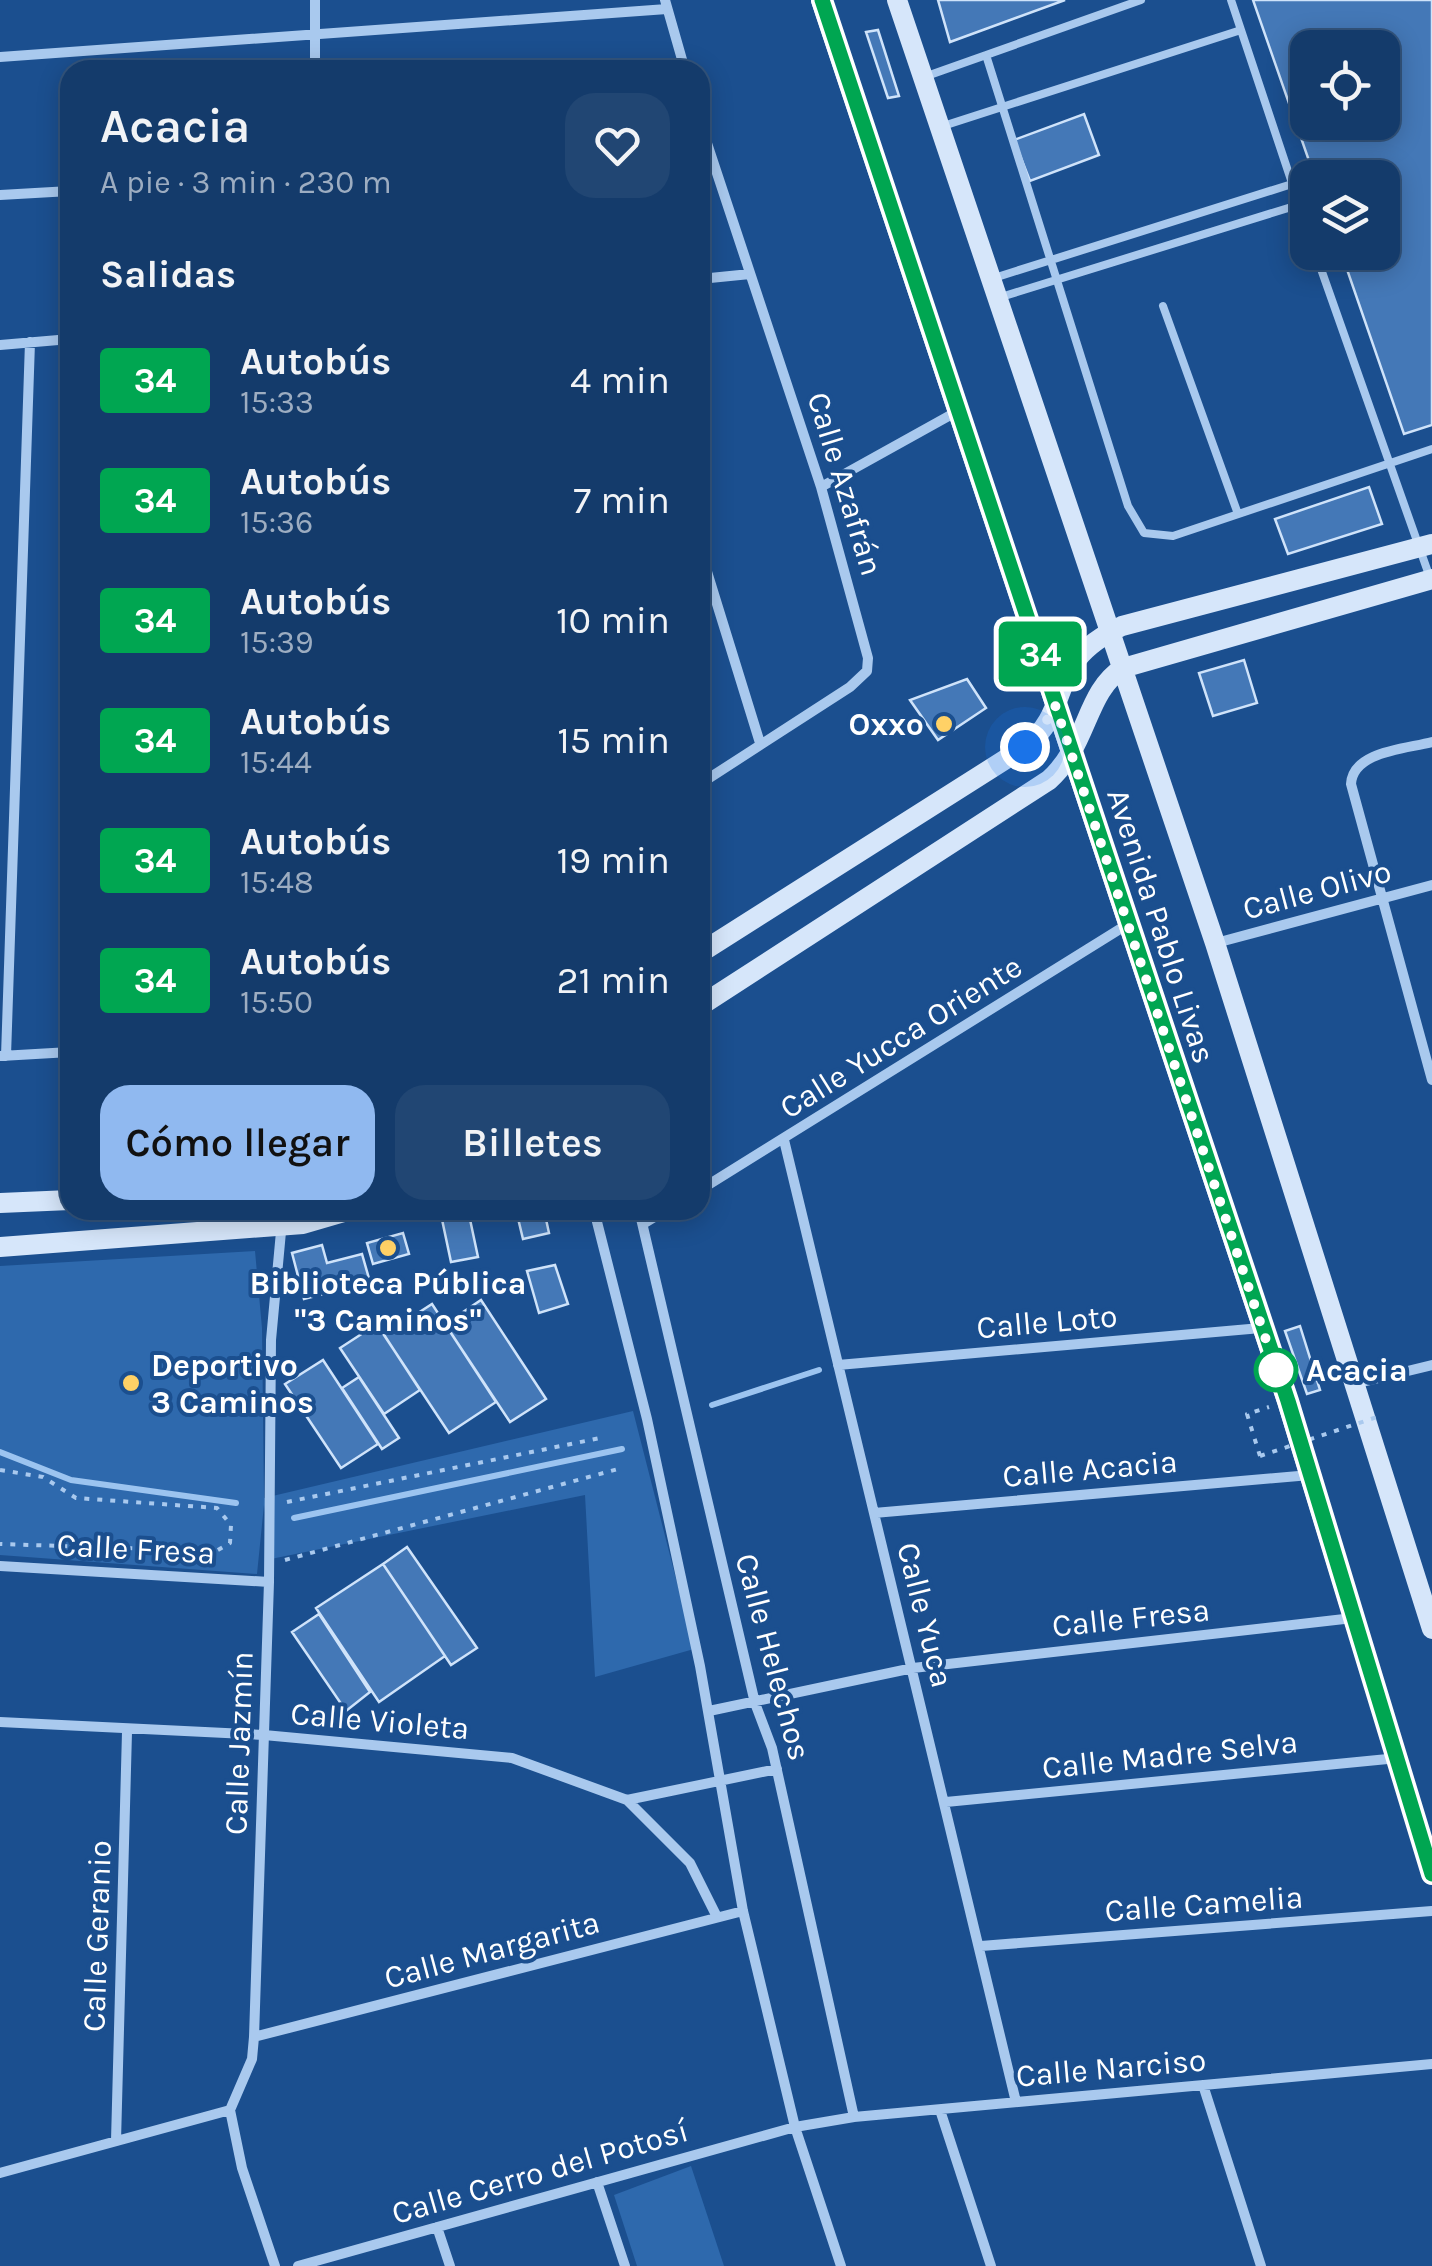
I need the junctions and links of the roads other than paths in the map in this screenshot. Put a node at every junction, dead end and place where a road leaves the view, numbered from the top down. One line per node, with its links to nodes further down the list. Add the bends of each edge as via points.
1 (315, 0): 8 (street)
2 (822, 0): 34 (main road, Avenida Pablo Livas)
3 (898, 0): 13 (main road, Avenida Pablo Livas)
4 (1141, 0): 9 (lane)
5 (1231, 0): 7 (lane)
6 (666, 4): 8 (street); 12 (street)
7 (1240, 30): 14 (lane); 17 (lane)
8 (318, 34): 10 (street); 11 (street)
9 (986, 56): 13 (lane); 14 (lane)
10 (0, 57)
11 (315, 60)
12 (682, 60)
13 (924, 77): 15 (main road, Avenida Pablo Livas)
14 (1002, 107): 15 (lane); 23 (lane)
15 (940, 127): 29 (main road, Avenida Pablo Livas)
16 (710, 165): 26 (street, Calle Azafrán)
17 (1290, 178)
18 (1290, 185): 22 (lane)
19 (60, 192): 20 (street)
20 (0, 196)
21 (1290, 207): 24 (lane)
22 (1110, 241): 23 (lane); 24 (lane)
23 (1050, 260): 28 (lane); 29 (lane)
24 (1116, 260): 28 (lane)
25 (1322, 270): 36 (lane)
26 (750, 274): 27 (street); 37 (street, Calle Azafrán)
27 (710, 278)
28 (1056, 278): 29 (lane); 38 (lane, via 1128,506 1144,533 1173,536)
29 (993, 288): 42 (main road, Avenida Pablo Livas)
30 (1163, 306): 38 (lane)
31 (60, 339): 32 (street)
32 (30, 342): 33 (street); 56 (street)
33 (0, 345)
34 (956, 412): 37 (street); 44 (main road, Avenida Pablo Livas)
35 (1432, 448): 36 (lane)
36 (1393, 463): 38 (lane); 39 (lane)
37 (821, 486): 46 (street, Calle Azafrán, via 867,641 867,671)
38 (1238, 514)
39 (1426, 546): 40 (lane); 42 (main road)
40 (1431, 579): 43 (main road)
41 (710, 581): 46 (street)
42 (1111, 632): 43 (main road, Avenida Pablo Livas); 44 (main road, via 1073,660)
43 (1123, 668): 47 (main road, via 1102,684); 52 (main road, Avenida Pablo Livas)
44 (1055, 705): 47 (main road, Avenida Pablo Livas); 53 (main road, via 1025,747)
45 (1432, 742): 50 (street, via 1364,760 1354,770 1351,784)
46 (760, 743): 48 (street, Calle Azafrán)
47 (1074, 752): 51 (main road, Avenida Pablo Livas); 54 (main road, via 1049,780)
48 (710, 777)
49 (1432, 885): 50 (street, Calle Olivo)
50 (1380, 898): 52 (street, Calle Olivo); 57 (street)
51 (1128, 924): 58 (street, Calle Yucca Oriente); 69 (main road, Avenida Pablo Livas)
52 (1215, 943): 72 (main road, Avenida Pablo Livas)
53 (710, 948)
54 (710, 1000)
55 (60, 1053): 56 (street)
56 (3, 1056)
57 (1432, 1080)
58 (784, 1140): 59 (street, Calle Yucca Oriente); 70 (street, Calle Yuca)
59 (710, 1184)
60 (60, 1200): 61 (main road)
61 (0, 1203)
62 (263, 1220): 68 (main road)
63 (283, 1220): 76 (street, Calle Jazmín, via 271,1340)
64 (597, 1220): 81 (street)
65 (643, 1220): 67 (street, Calle Helechos)
66 (650, 1220): 67 (street)
67 (644, 1224): 80 (street, Calle Helechos)
68 (0, 1246)
69 (1260, 1328): 70 (street, Calle Loto); 73 (main road, Avenida Pablo Livas)
70 (838, 1365): 74 (street, Calle Yuca)
71 (1432, 1365): 72 (street)
72 (1353, 1385): 78 (main road, Avenida Pablo Livas)
73 (1310, 1475): 74 (street, Calle Acacia); 77 (main road, Avenida Pablo Livas)
74 (874, 1513): 79 (street, Calle Yuca)
75 (0, 1566): 76 (street, Calle Fresa)
76 (269, 1582): 84 (street, Calle Jazmín)
77 (1354, 1618): 79 (street, Calle Fresa); 85 (main road, Avenida Pablo Livas)
78 (1432, 1629)
79 (914, 1668): 80 (street, Calle Fresa); 89 (street, Calle Yuca)
80 (755, 1703): 81 (street, Calle Fresa); 86 (street, Calle Helechos)
81 (709, 1711): 87 (street)
82 (0, 1722): 83 (street, Calle Violeta)
83 (127, 1732): 84 (street, Calle Violeta); 103 (street, Calle Geranio)
84 (264, 1736): 88 (street, Calle Violeta, via 512,1758); 95 (street, Calle Jazmín)
85 (1399, 1758): 89 (street, Calle Madre Selva); 90 (main road, Avenida Pablo Livas)
86 (777, 1770): 87 (street, Calle Violeta); 101 (street, Calle Helechos)
87 (722, 1784): 88 (street, Calle Violeta); 91 (street)
88 (628, 1800): 93 (street, Calle Violeta, via 690,1862)
89 (946, 1802): 94 (street, Calle Yuca)
90 (1432, 1874)
91 (743, 1910): 93 (street, Calle Margarita); 102 (street)
92 (1432, 1912): 94 (street, Calle Camelia)
93 (717, 1918): 95 (street, Calle Margarita)
94 (980, 1946): 98 (street, Calle Yuca)
95 (254, 2038): 99 (street, Calle Jazmín, via 252,2060)
96 (1432, 2064): 97 (street, Calle Narciso)
97 (1203, 2084): 98 (street, Calle Narciso); 113 (street)
98 (1016, 2102): 100 (street, Calle Narciso)
99 (230, 2110): 103 (street); 107 (street)
100 (940, 2110): 101 (street, Calle Narciso); 112 (street)
101 (854, 2117): 102 (street, Calle Narciso)
102 (795, 2127): 105 (street, Calle Cerro del Potosí); 111 (street)
103 (116, 2141): 104 (street)
104 (0, 2173)
105 (598, 2182): 106 (street, Calle Cerro del Potosí); 110 (street)
106 (437, 2228): 108 (street, Calle Cerro del Potosí); 109 (street)
107 (275, 2266)
108 (298, 2266)
109 (450, 2266)
110 (625, 2266)
111 (841, 2266)
112 (991, 2266)
113 (1260, 2266)

